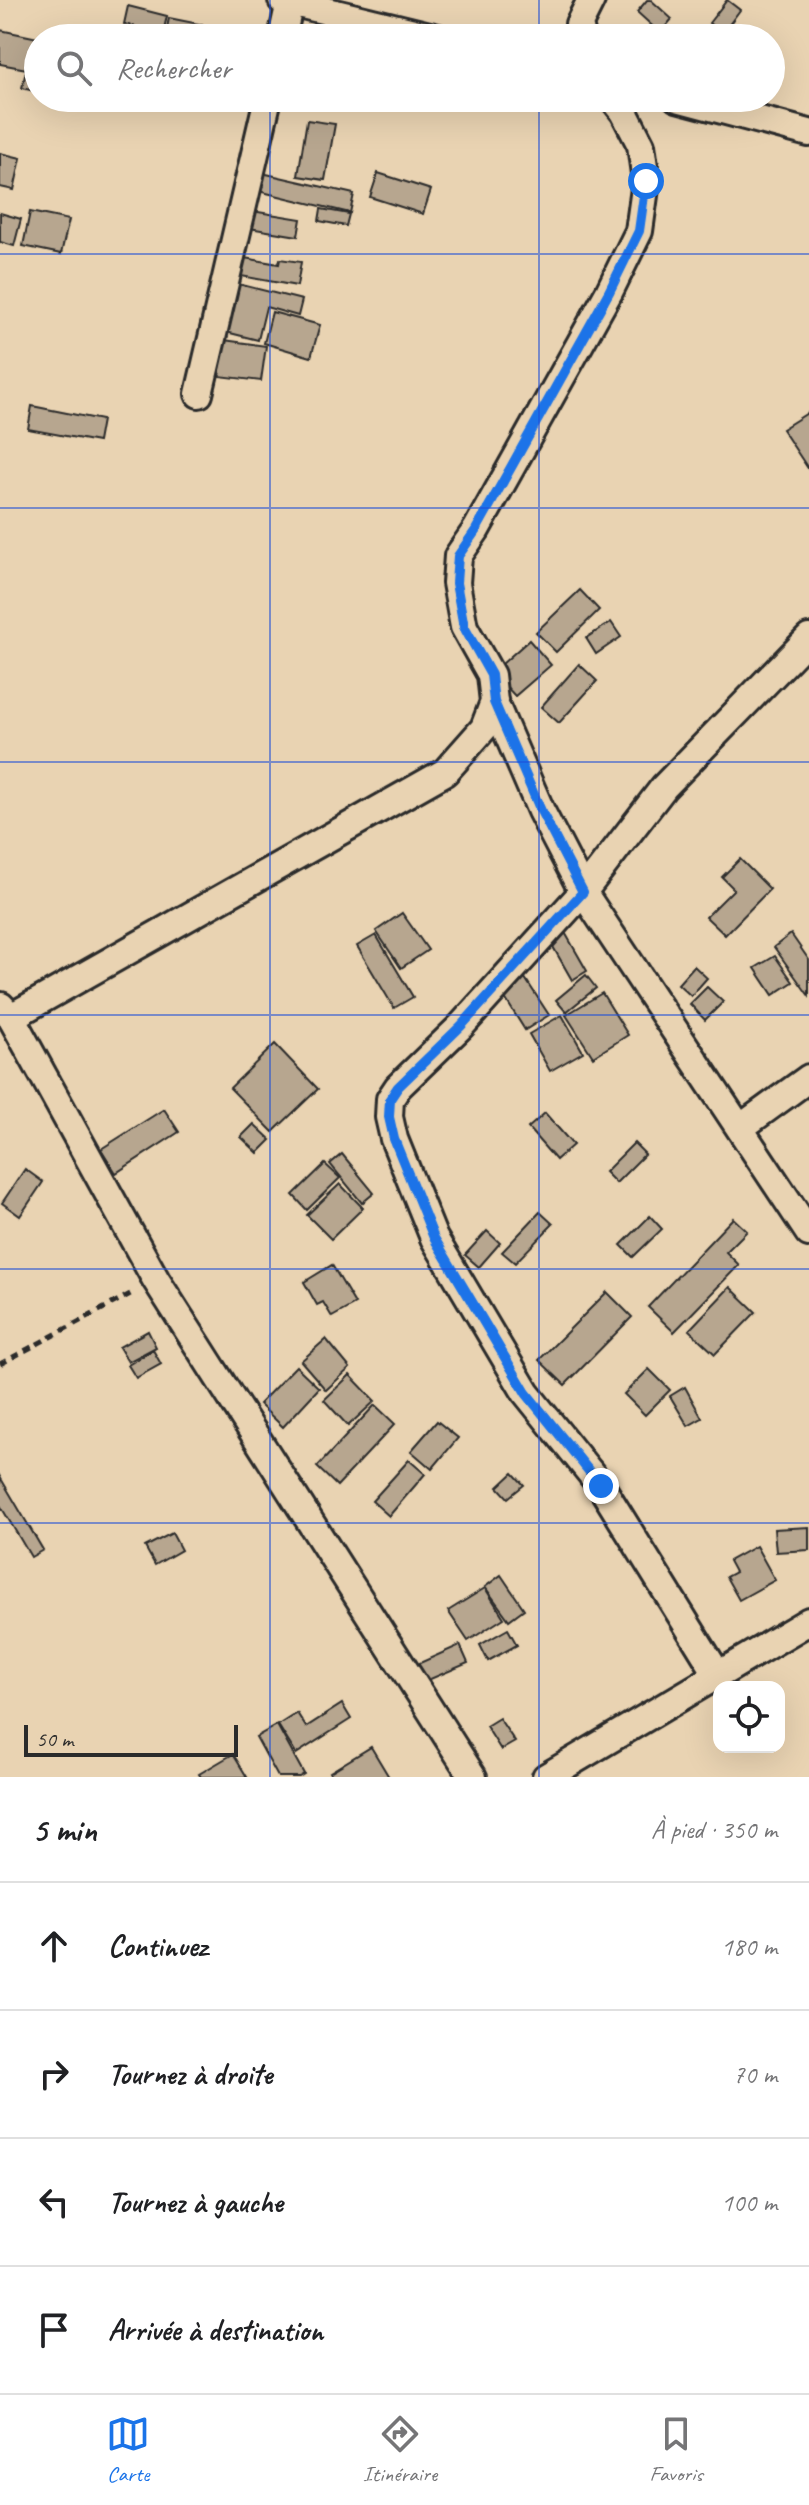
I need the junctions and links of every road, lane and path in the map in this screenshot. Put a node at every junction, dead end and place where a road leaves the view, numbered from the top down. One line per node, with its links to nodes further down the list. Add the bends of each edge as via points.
1 (591, 0): 5 (street)
2 (286, 1): 3 (street); 4 (street)
3 (284, 24)
4 (380, 24)
5 (579, 24)
6 (265, 112): 10 (street)
7 (624, 112): 12 (street, via 641,145 646,181 639,231 458,556 456,583 464,627 491,675)
8 (730, 112): 9 (street)
9 (809, 133)
10 (199, 394)
11 (809, 638): 13 (street, via 664,787)
12 (494, 702): 13 (street); 14 (street, via 484,728 445,772)
13 (583, 892): 16 (street); 21 (street, via 398,1087 390,1099 389,1117 434,1238 449,1264 526,1393 601,1486)
14 (5, 1011): 18 (street)
15 (809, 1078): 16 (street)
16 (740, 1128): 17 (street)
17 (809, 1233)
18 (156, 1280): 19 (path); 22 (street)
19 (0, 1364)
20 (809, 1621): 21 (street)
21 (718, 1675): 23 (street)
22 (473, 1777)
23 (546, 1777)

